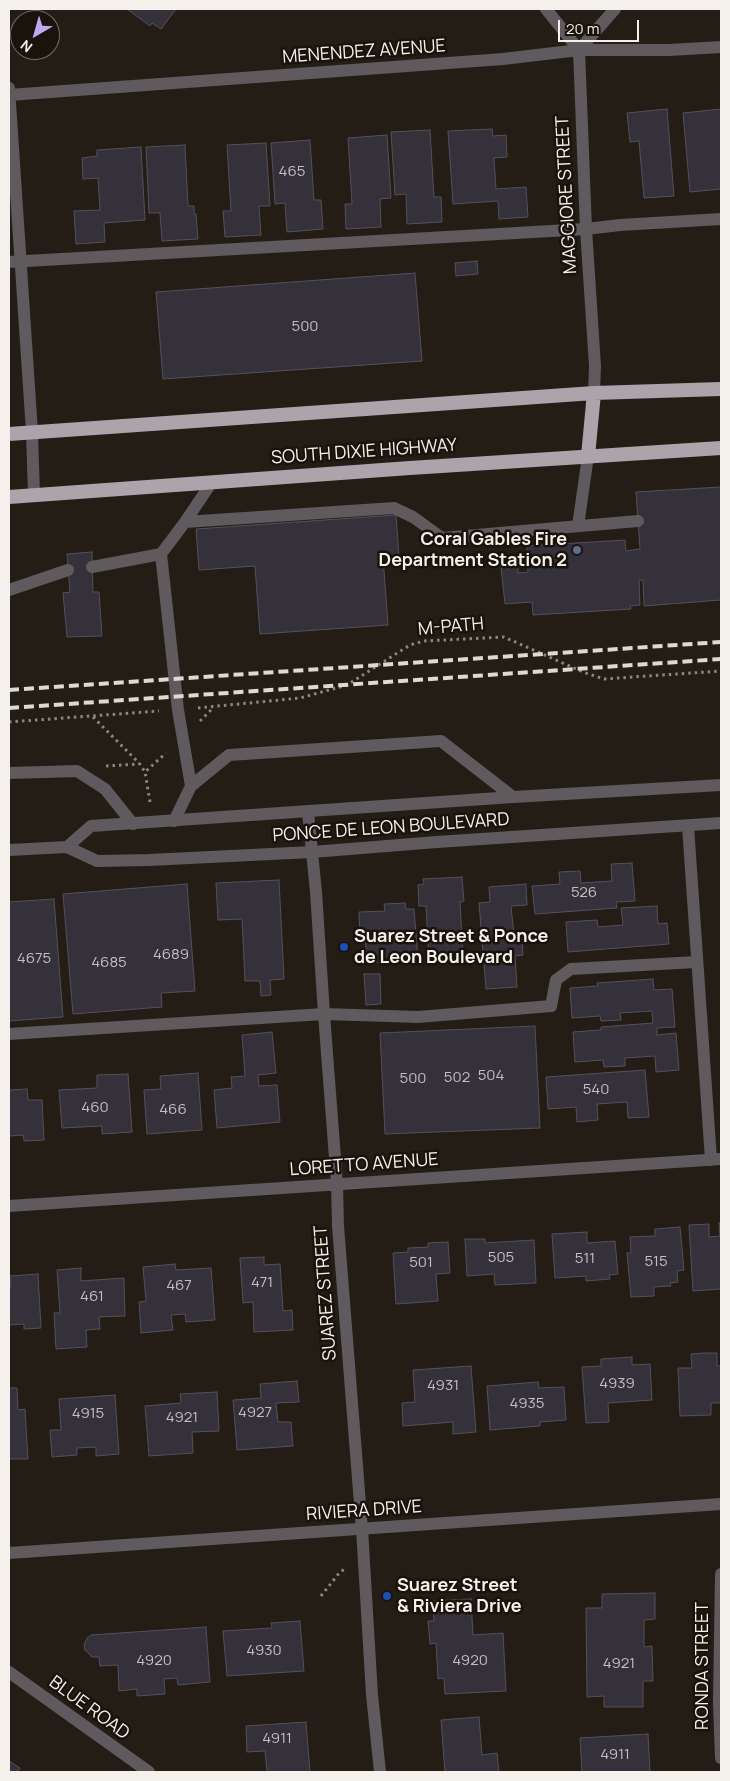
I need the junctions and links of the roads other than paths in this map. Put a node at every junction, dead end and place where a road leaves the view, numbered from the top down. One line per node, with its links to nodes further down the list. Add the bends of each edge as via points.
1 (546, 9): 4 (street)
2 (615, 9): 4 (street)
3 (721, 47): 4 (street, MENENDEZ AVENUE)
4 (579, 50): 6 (street, MENENDEZ AVENUE, via 503,59); 8 (street, MAGGIORE STREET)
5 (9, 88): 6 (street)
6 (9, 94): 9 (street)
7 (721, 219): 8 (street)
8 (586, 229): 9 (street); 11 (street, MAGGIORE STREET)
9 (15, 262): 12 (street)
10 (721, 389): 11 (highway)
11 (594, 393): 12 (highway); 15 (highway)
12 (32, 432): 13 (highway); 17 (street)
13 (9, 434)
14 (721, 448): 15 (highway, SOUTH DIXIE HIGHWAY)
15 (588, 456): 16 (highway, SOUTH DIXIE HIGHWAY); 21 (street)
16 (212, 482): 17 (highway, SOUTH DIXIE HIGHWAY); 20 (street)
17 (34, 495): 18 (highway, SOUTH DIXIE HIGHWAY)
18 (9, 497)
19 (638, 521): 21 (street)
20 (184, 522): 21 (street, via 394,508 413,516 442,538); 22 (street)
21 (578, 526)
22 (161, 554): 23 (street); 28 (street, via 178,710)
23 (92, 567)
24 (68, 570): 25 (street)
25 (9, 590)
26 (9, 773): 33 (street, via 77,771 105,789)
27 (721, 784): 29 (street, PONCE DE LEON BOULEVARD)
28 (191, 786): 29 (street, via 229,755 441,741); 31 (street)
29 (513, 797): 30 (street, PONCE DE LEON BOULEVARD)
30 (308, 812): 31 (street, PONCE DE LEON BOULEVARD); 37 (street, SUAREZ STREET)
31 (174, 821): 33 (street, PONCE DE LEON BOULEVARD)
32 (721, 823): 34 (street, PONCE DE LEON BOULEVARD)
33 (133, 824): 35 (street, PONCE DE LEON BOULEVARD, via 91,826)
34 (688, 826): 37 (street, PONCE DE LEON BOULEVARD); 38 (street)
35 (67, 847): 36 (street, PONCE DE LEON BOULEVARD); 37 (street, PONCE DE LEON BOULEVARD, via 97,861)
36 (9, 850)
37 (312, 852): 39 (street, SUAREZ STREET)
38 (696, 962): 39 (street, via 571,968 556,980 551,1006 418,1017); 41 (street)
39 (324, 1014): 40 (street); 42 (street, SUAREZ STREET)
40 (9, 1034)
41 (716, 1160): 42 (street, LORETTO AVENUE)
42 (337, 1184): 43 (street, LORETTO AVENUE); 45 (street, SUAREZ STREET)
43 (9, 1206)
44 (721, 1504): 45 (street, RIVIERA DRIVE)
45 (362, 1528): 46 (street, RIVIERA DRIVE); 51 (street, SUAREZ STREET)
46 (9, 1553)
47 (721, 1574): 49 (street, RONDA STREET)
48 (9, 1672): 50 (street, BLUE ROAD)
49 (721, 1758)
50 (150, 1772)
51 (380, 1772)

